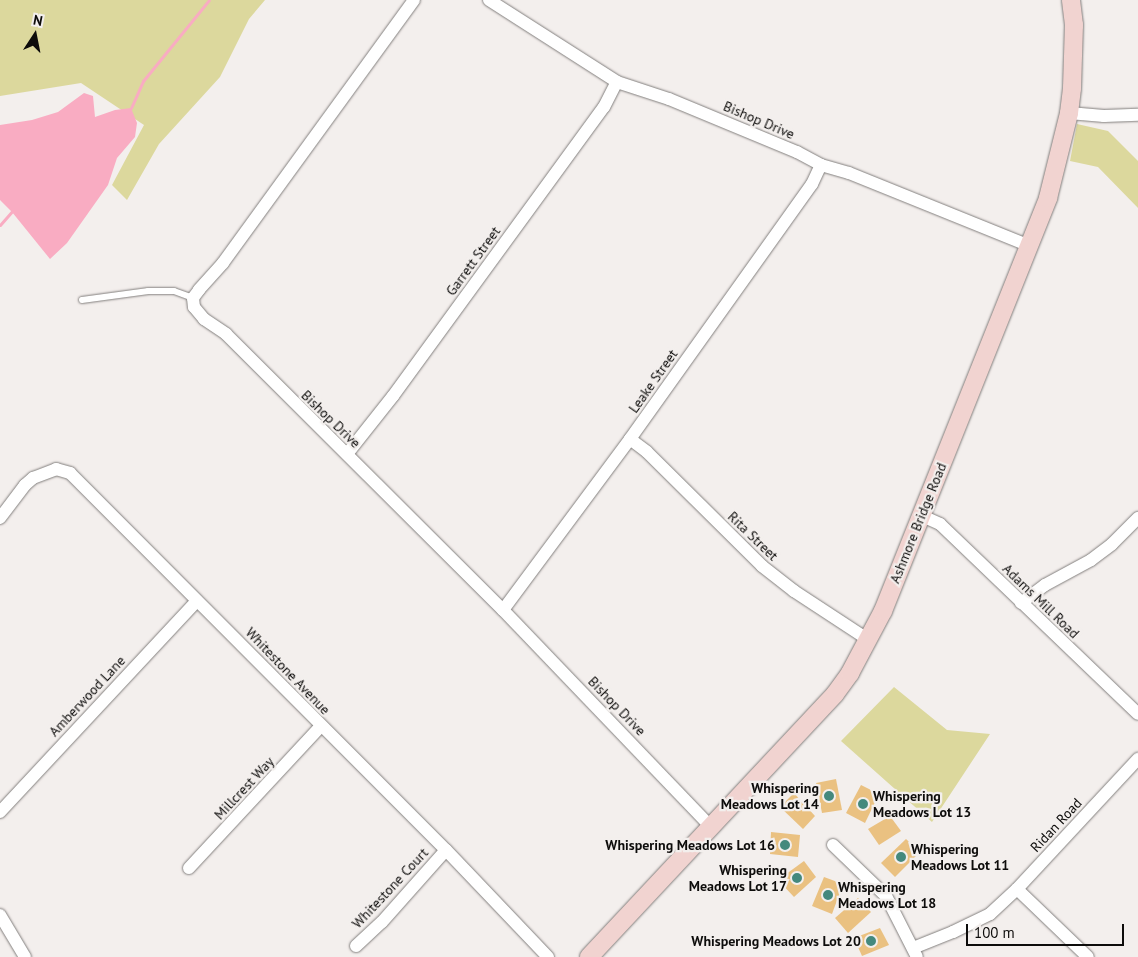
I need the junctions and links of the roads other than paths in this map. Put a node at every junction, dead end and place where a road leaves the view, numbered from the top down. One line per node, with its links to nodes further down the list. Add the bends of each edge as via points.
1 (414, 0): 9 (street, via 223,264)
2 (488, 0): 4 (street, Bishop Drive)
3 (1071, 0): 5 (main road, Ashmore Bridge Road, via 1074,59)
4 (617, 82): 7 (street, Bishop Drive, via 669,99 797,152); 12 (street, Garrett Street, via 604,107 382,411)
5 (1069, 113): 6 (street); 8 (main road, Ashmore Bridge Road, via 1048,198)
6 (1138, 115)
7 (820, 165): 8 (street, Bishop Drive, via 849,172); 11 (street, Leake Street, via 812,184)
8 (1030, 246): 13 (main road, Ashmore Bridge Road)
9 (193, 298): 10 (lane, via 174,291); 12 (street, Bishop Drive, via 200,316 226,334)
10 (82, 300)
11 (630, 439): 18 (street, Leake Street); 19 (street, Rita Street, via 648,452 762,566)
12 (347, 454): 18 (street, Bishop Drive)
13 (920, 515): 17 (street, Adams Mill Road, via 940,524); 19 (main road, Ashmore Bridge Road, via 883,611)
14 (0, 518): 16 (street, Whitestone Avenue, via 33,478 56,469 65,471)
15 (1138, 518): 17 (street, via 1091,560)
16 (196, 602): 21 (street, Whitestone Avenue); 23 (street, Amberwood Lane)
17 (1021, 603): 20 (street, Adams Mill Road)
18 (502, 610): 24 (street, Bishop Drive)
19 (867, 639): 24 (main road, Ashmore Bridge Road, via 835,694)
20 (1138, 714)
21 (321, 726): 26 (street, Whitestone Avenue); 27 (street, Millcrest Way)
22 (1138, 759): 28 (street, Ridan Road)
23 (0, 812)
24 (711, 827): 34 (main road, Ashmore Bridge Road)
25 (833, 845): 31 (street, via 886,896)
26 (446, 850): 30 (street, Whitestone Court, via 382,922); 33 (street, Whitestone Avenue)
27 (189, 868)
28 (1016, 889): 31 (street, Ridan Road, via 984,917); 35 (street)
29 (0, 915): 32 (street)
30 (356, 946)
31 (915, 952)
32 (25, 957)
33 (548, 957)
34 (589, 957)
35 (1088, 957)

